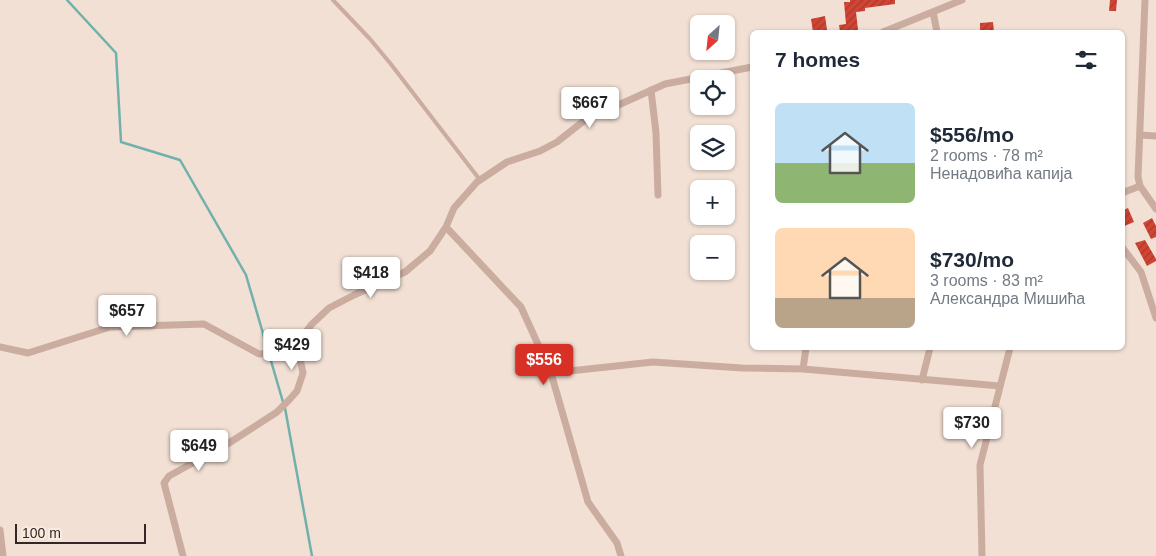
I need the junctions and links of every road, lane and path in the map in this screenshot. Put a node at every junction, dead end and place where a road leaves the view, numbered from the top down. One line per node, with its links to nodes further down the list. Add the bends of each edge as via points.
1 (333, 0): 11 (lane, via 390,63)
2 (962, 0): 4 (street)
3 (1145, 0): 9 (street)
4 (933, 12): 5 (street); 6 (street)
5 (888, 30)
6 (937, 30)
7 (750, 67): 8 (street, via 665,84)
8 (651, 90): 11 (street, via 585,120 557,142 506,162); 15 (street)
9 (1140, 136): 10 (street); 12 (street)
10 (1156, 136)
11 (480, 180): 18 (street, via 454,208)
12 (1140, 186): 13 (street); 17 (street)
13 (1131, 190): 14 (street); 16 (street)
14 (1125, 192)
15 (658, 195)
16 (1125, 196)
17 (1156, 209)
18 (446, 227): 21 (street, via 430,251 405,272 329,308); 27 (street, via 522,307)
19 (1125, 251): 20 (street, via 1141,272)
20 (1156, 318)
21 (297, 344): 22 (street, via 280,354 259,354 204,324 110,326 28,353); 32 (street, via 303,373 297,391 289,400 277,412 229,443 165,480)
22 (0, 348)
23 (806, 350): 26 (street)
24 (930, 350): 28 (street)
25 (1009, 350): 29 (street)
26 (803, 369): 27 (street, via 653,362); 28 (street)
27 (551, 373): 33 (street, via 588,502 617,543)
28 (922, 380): 29 (street)
29 (1000, 386): 34 (street, via 980,465)
30 (0, 530): 31 (street)
31 (3, 556)
32 (183, 556)
33 (621, 556)
34 (982, 556)

